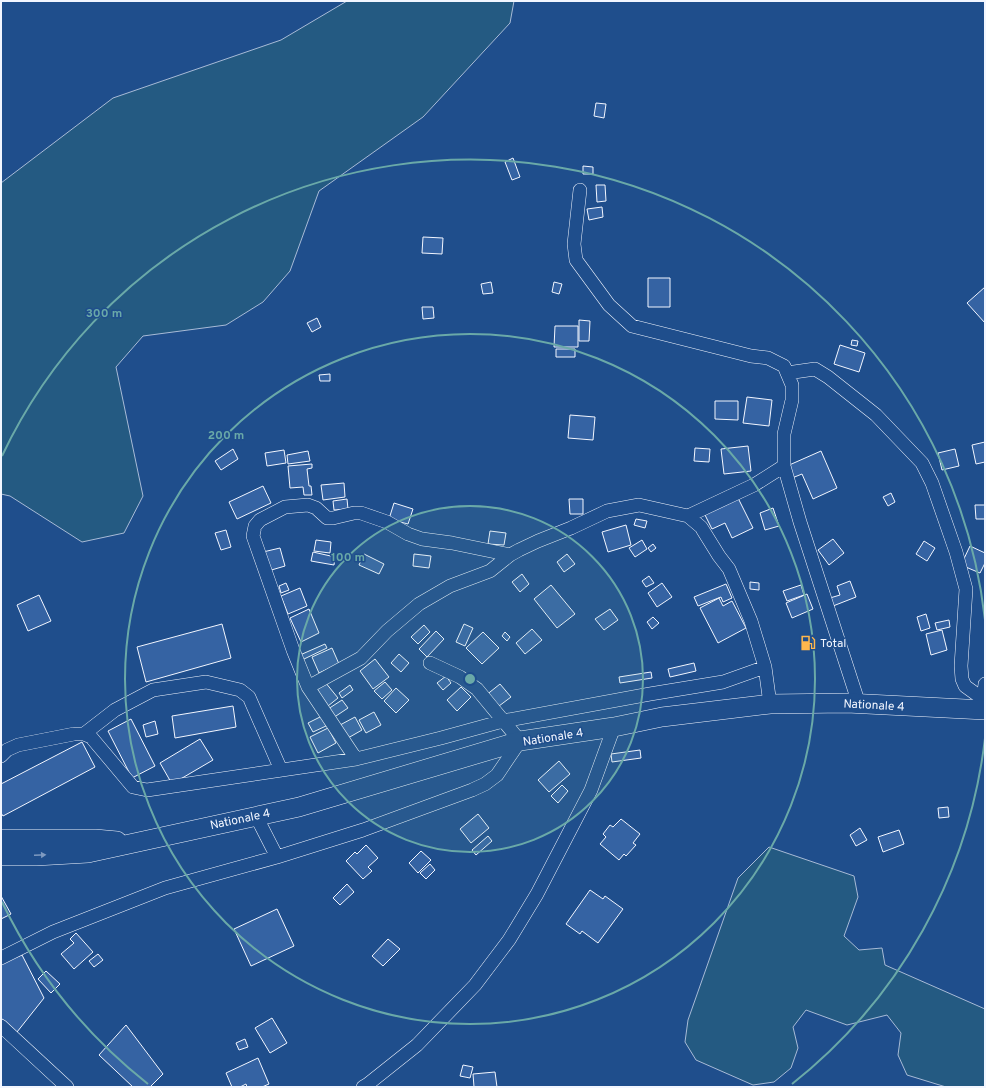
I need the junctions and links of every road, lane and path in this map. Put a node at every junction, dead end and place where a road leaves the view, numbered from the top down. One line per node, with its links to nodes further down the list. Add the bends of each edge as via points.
1 (580, 190): 2 (street, via 574,244 576,260 617,313 632,326 768,358 784,366)
2 (787, 374): 3 (street, via 792,385 792,400 784,434); 12 (street, via 816,369 876,415 922,463 932,483 966,589 962,679)
3 (784, 466): 4 (street, via 754,485); 11 (street)
4 (688, 516): 5 (street, via 639,505 607,511); 7 (street, via 701,527 729,569 751,621)
5 (510, 555): 9 (street, via 490,571 450,586 419,604 387,631 361,658); 9 (street, via 422,538 361,513 327,518 316,508 308,505 285,507 260,520 254,526 253,536)
6 (430, 663): 13 (street, via 460,677 477,689)
7 (764, 667): 10 (street); 13 (street, via 723,682)
8 (985, 684): 12 (street)
9 (308, 687): 18 (street)
10 (770, 704): 11 (highway, Nationale 4); 14 (highway, Nationale 4, via 662,717)
11 (860, 704): 12 (highway, Nationale 4)
12 (983, 707)
13 (503, 721): 16 (street); 18 (street)
14 (614, 727): 16 (highway, Nationale 4); 28 (street, via 591,790 509,940 475,985 417,1045)
15 (84, 734): 17 (street, via 18,745); 19 (street, via 91,737 134,787 147,790); 19 (street, via 115,710 153,690 206,682 240,690 249,697)
16 (520, 741): 20 (highway, Nationale 4, via 299,807); 24 (street, via 497,775 485,784 363,830)
17 (1, 756)
18 (356, 759): 19 (street)
19 (281, 770)
20 (256, 816): 22 (highway, Nationale 4); 24 (street)
21 (1, 839): 22 (highway, Nationale 4, via 95,839)
22 (132, 843): 23 (highway, Nationale 4, one-way to 22, via 88,853)
23 (1, 856)
24 (277, 857): 25 (street, via 165,888 53,932)
25 (1, 958)
26 (1, 1026): 27 (street)
27 (67, 1087)
28 (363, 1087)

